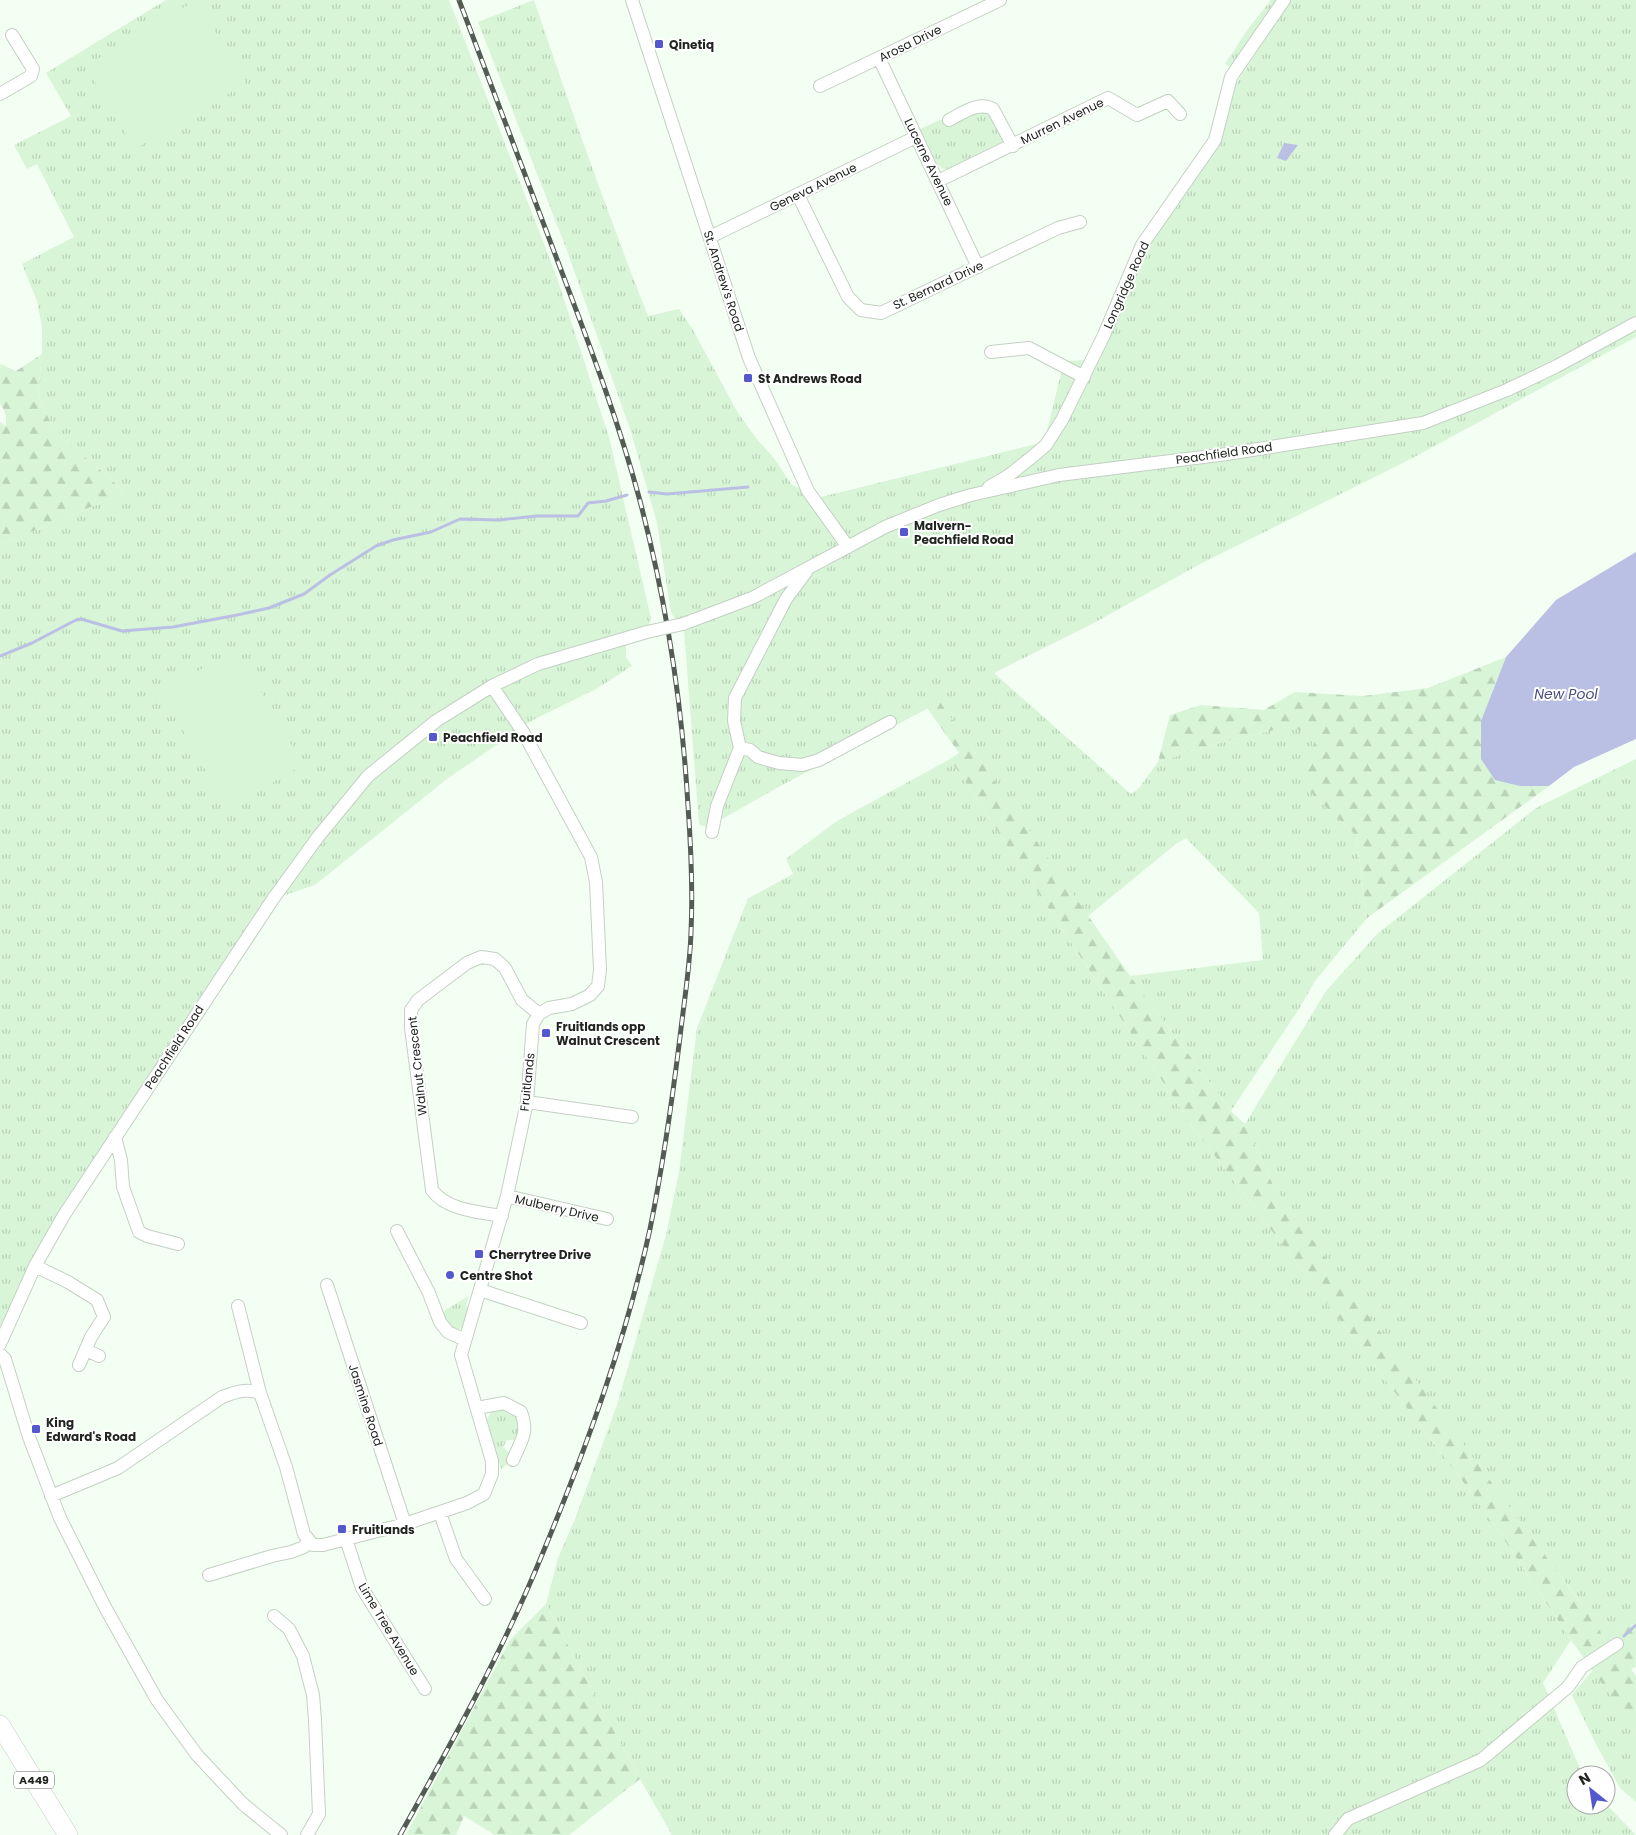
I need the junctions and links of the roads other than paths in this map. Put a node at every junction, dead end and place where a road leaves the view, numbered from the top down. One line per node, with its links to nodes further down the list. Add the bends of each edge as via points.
1 (632, 0): 15 (street, St. Andrew's Road)
2 (1000, 0): 5 (street, Arosa Drive)
3 (1284, 0): 19 (street, Longridge Road, via 1231,76 1216,140 1142,245)
4 (12, 35): 7 (street, via 33,69 31,76)
5 (879, 58): 6 (street, Arosa Drive); 10 (street, Lucerne Avenue)
6 (820, 86)
7 (0, 94)
8 (1180, 114): 11 (street, Murren Avenue, via 1168,101 1137,115 1108,98)
9 (949, 120): 11 (street, via 987,105 993,109)
10 (916, 137): 12 (street, Lucerne Avenue); 13 (street, Geneva Avenue)
11 (1013, 146): 12 (street, Murren Avenue)
12 (938, 181): 16 (street, Lucerne Avenue)
13 (798, 195): 15 (street, Geneva Avenue); 16 (street, St. Bernard Drive, via 848,297 861,310 880,313)
14 (1080, 222): 16 (street, St. Bernard Drive, via 1058,228)
15 (710, 237): 21 (street, St. Andrew's Road, via 749,358 808,491)
16 (978, 267)
17 (1636, 323): 20 (street, Peachfield Road, via 1507,390 1423,423 1227,454 1059,475)
18 (991, 352): 19 (street, via 1029,348)
19 (1084, 377): 20 (street, Longridge Road, via 1046,445 1008,476)
20 (970, 495): 21 (street, Peachfield Road, via 884,527)
21 (848, 547): 22 (street, Peachfield Road)
22 (807, 570): 23 (street, Peachfield Road, bridge, via 752,598 683,624 538,664); 25 (street, Peachfield Road, via 786,599 736,698 734,721)
23 (492, 686): 27 (street, via 523,732 591,857 596,882 598,986 590,995 572,1004 549,1008); 30 (street, Peachfield Road, via 436,721 368,776 313,843 273,899)
24 (890, 722): 25 (street, via 819,760 802,765 779,763)
25 (740, 748): 26 (street, via 717,806)
26 (712, 832)
27 (540, 1014): 28 (street, Fruitlands, via 533,1024); 32 (street, Walnut Crescent, via 522,1000 505,968 494,959 481,957 424,995 411,1010 432,1190 443,1201)
28 (527, 1102): 29 (street); 31 (street, Fruitlands)
29 (632, 1117)
30 (115, 1137): 35 (street, via 123,1187 139,1232); 36 (street, Peachfield Road)
31 (507, 1196): 32 (street, Fruitlands); 33 (street, Mulberry Drive)
32 (502, 1216): 38 (street, Fruitlands)
33 (607, 1219)
34 (398, 1231): 41 (street, via 440,1322 448,1332)
35 (178, 1244)
36 (35, 1266): 42 (street, Peachfield Road); 43 (street, via 97,1300 109,1318 91,1337)
37 (327, 1285): 52 (street, Jasmine Road)
38 (480, 1290): 40 (street); 41 (street, Fruitlands)
39 (238, 1306): 47 (street)
40 (581, 1323)
41 (465, 1340): 48 (street, Fruitlands, via 461,1355)
42 (0, 1344)
43 (86, 1350): 45 (street); 46 (street)
44 (0, 1354): 50 (street, via 5,1359 29,1437)
45 (99, 1356)
46 (79, 1365)
47 (260, 1393): 50 (street, via 251,1389 222,1397 118,1468); 54 (street)
48 (477, 1408): 49 (street, via 504,1403 521,1412 526,1426); 51 (street, Fruitlands, via 492,1461 492,1474 484,1494)
49 (513, 1451)
50 (52, 1496): 62 (street, via 106,1608 157,1700 197,1755 243,1804)
51 (440, 1513): 52 (street, Fruitlands); 56 (street, via 456,1559)
52 (404, 1524): 53 (street, Fruitlands)
53 (346, 1539): 54 (street, Fruitlands, via 324,1545 314,1545); 59 (street, Lime Tree Avenue, via 362,1588)
54 (308, 1540): 55 (street, via 304,1547 291,1552)
55 (209, 1575)
56 (485, 1599)
57 (274, 1616): 63 (street, via 289,1629 303,1656 313,1695 319,1814)
58 (1616, 1644): 64 (street, via 1582,1667 1568,1687 1480,1760 1348,1819)
59 (425, 1688)
60 (0, 1725): 61 (highway, A449)
61 (68, 1835)
62 (281, 1835)
63 (307, 1835)
64 (1335, 1835)

